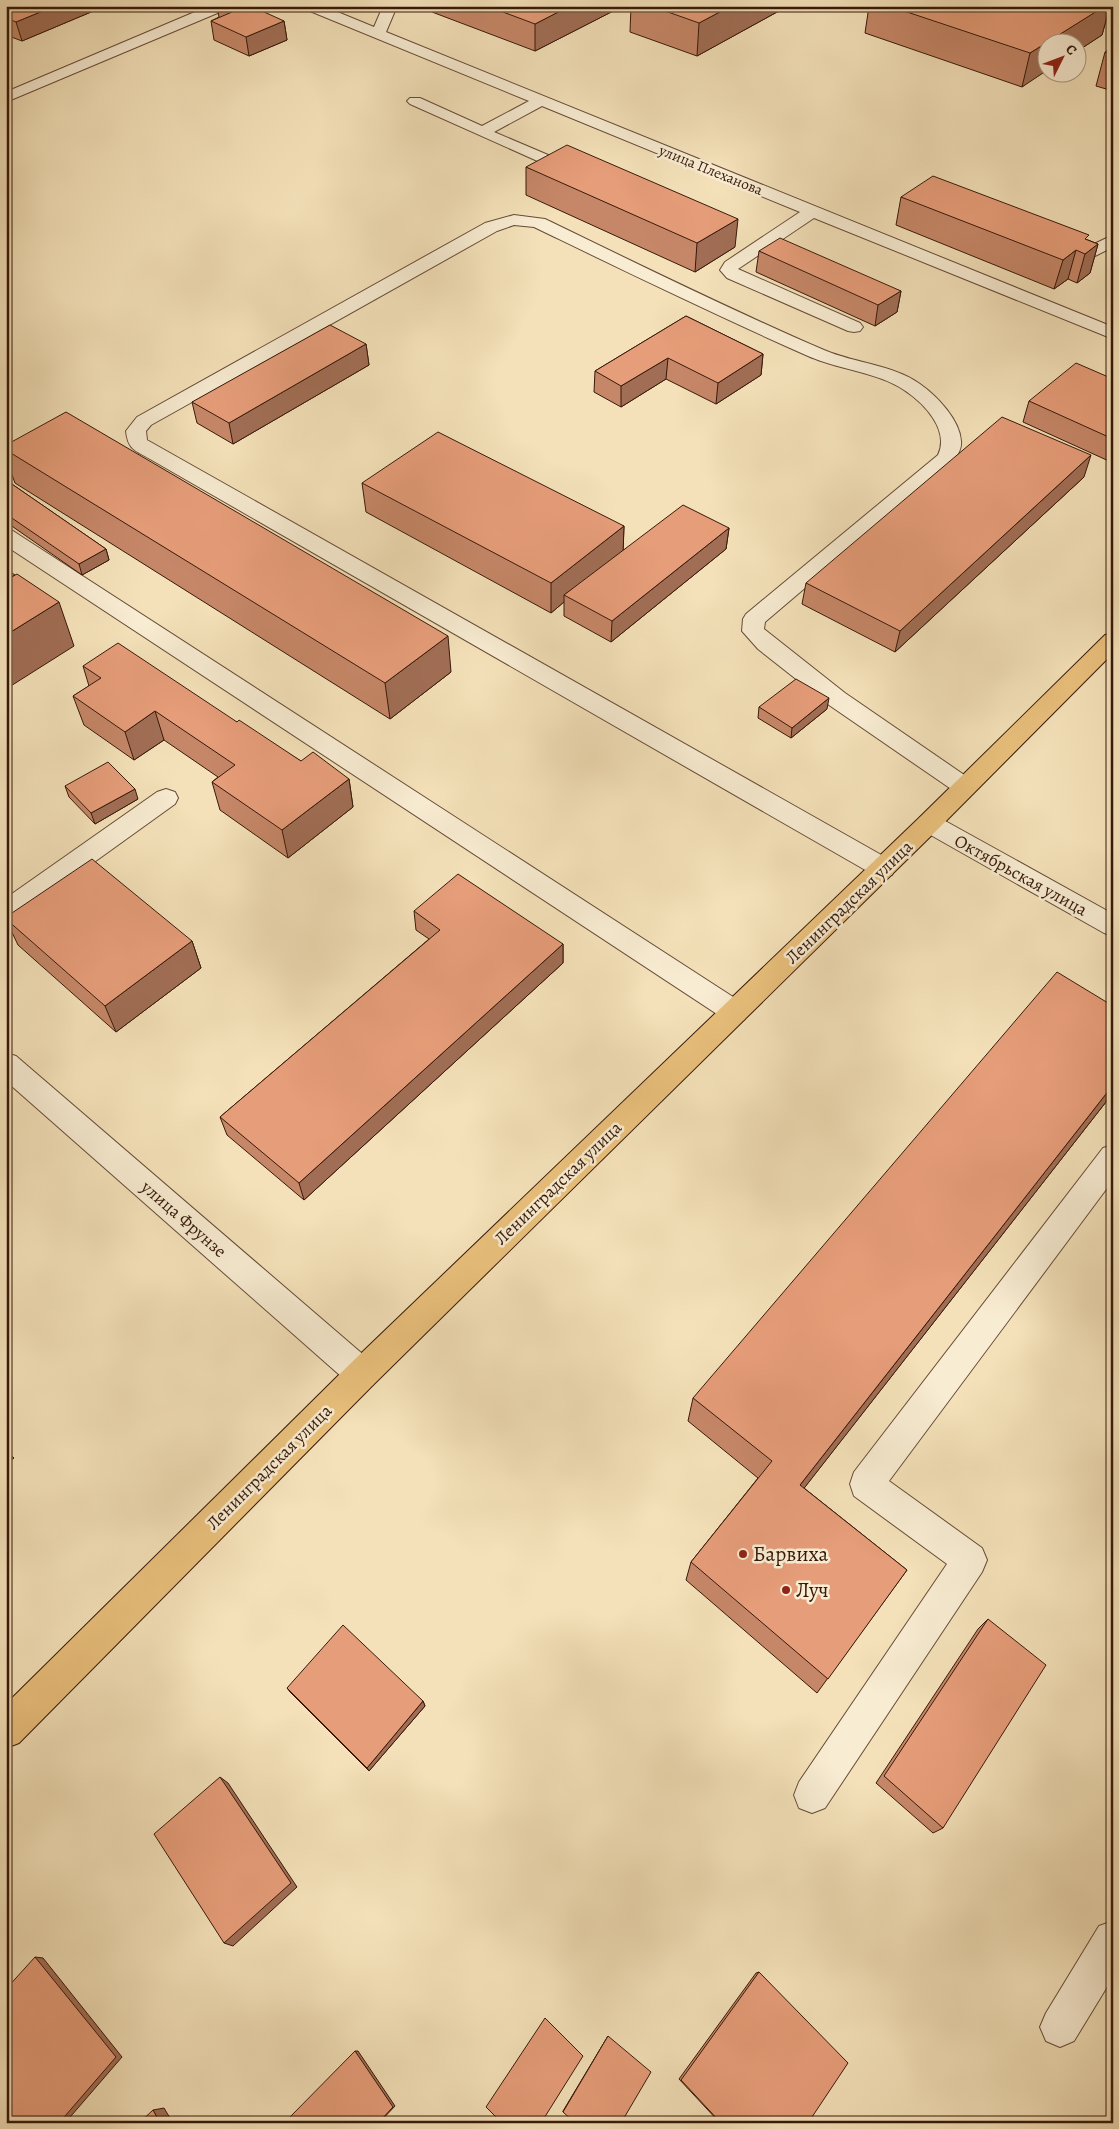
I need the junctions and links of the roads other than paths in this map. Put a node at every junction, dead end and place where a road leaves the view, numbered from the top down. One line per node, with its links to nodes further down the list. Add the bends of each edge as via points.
1 (222, 6): 5 (street)
2 (310, 6): 4 (street, улица Плеханова)
3 (390, 6): 4 (street)
4 (378, 34): 6 (street, улица Плеханова)
5 (6, 98)
6 (542, 100): 8 (street); 10 (street, улица Плеханова)
7 (414, 101): 8 (street)
8 (482, 132): 9 (street)
9 (568, 169)
10 (813, 211): 13 (street, via 729,270); 14 (street, улица Плеханова)
11 (1048, 236): 12 (street, via 1095,251)
12 (1113, 240)
13 (854, 327)
14 (1113, 334)
15 (6, 536): 23 (street)
16 (1113, 640): 17 (highway, Ленинградская улица)
17 (965, 787): 19 (highway, Ленинградская улица); 20 (street, via 837,699 753,631 754,619 946,458 952,438 947,425 923,395 897,378 847,365 801,347 538,223 508,220 491,227 144,421 136,432 137,443 150,451)
18 (166, 798): 21 (street)
19 (929, 824): 20 (highway, Ленинградская улица); 22 (street, Октябрьская улица)
20 (883, 868): 23 (highway, Ленинградская улица)
21 (6, 912)
22 (1113, 926)
23 (735, 1012): 26 (highway, Ленинградская улица)
24 (6, 1064): 26 (street, улица Фрунзе)
25 (1113, 1157): 28 (street, via 866,1484 970,1560)
26 (362, 1374): 27 (highway, Ленинградская улица)
27 (6, 1730)
28 (812, 1795)
29 (1113, 1940): 30 (street)
30 (1060, 2027)

